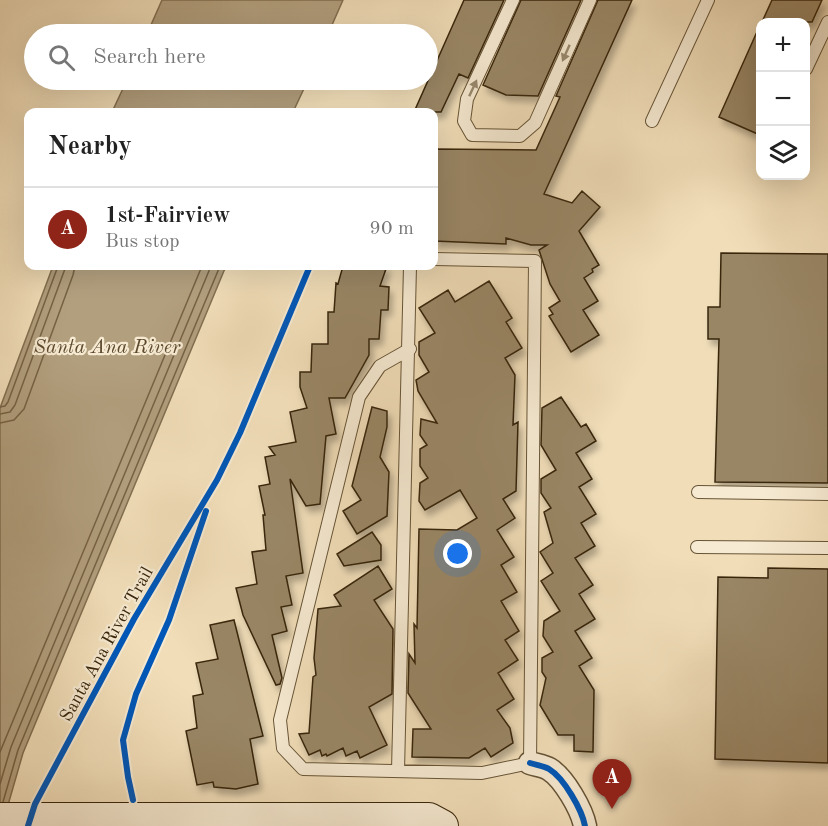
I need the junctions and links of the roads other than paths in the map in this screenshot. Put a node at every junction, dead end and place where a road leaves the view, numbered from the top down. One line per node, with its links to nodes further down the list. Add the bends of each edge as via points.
1 (513, 0): 2 (lane, one-way to 1, via 534,123 520,136 472,135 464,121 467,99)
2 (590, 0)
3 (708, 0): 6 (lane)
4 (828, 22): 5 (lane)
5 (810, 60)
6 (652, 121)
7 (438, 259): 14 (lane, via 535,261)
8 (410, 270): 9 (lane)
9 (410, 349): 15 (lane); 15 (lane, via 380,366 359,397 280,720 283,748 303,769)
10 (698, 492): 11 (lane)
11 (828, 494)
12 (697, 547): 13 (lane)
13 (828, 548)
14 (530, 763): 15 (lane, via 482,773); 18 (street, via 549,769 561,781 583,814)
15 (398, 771)
16 (0, 819): 17 (main road, via 429,819)
17 (442, 826)
18 (585, 826)

